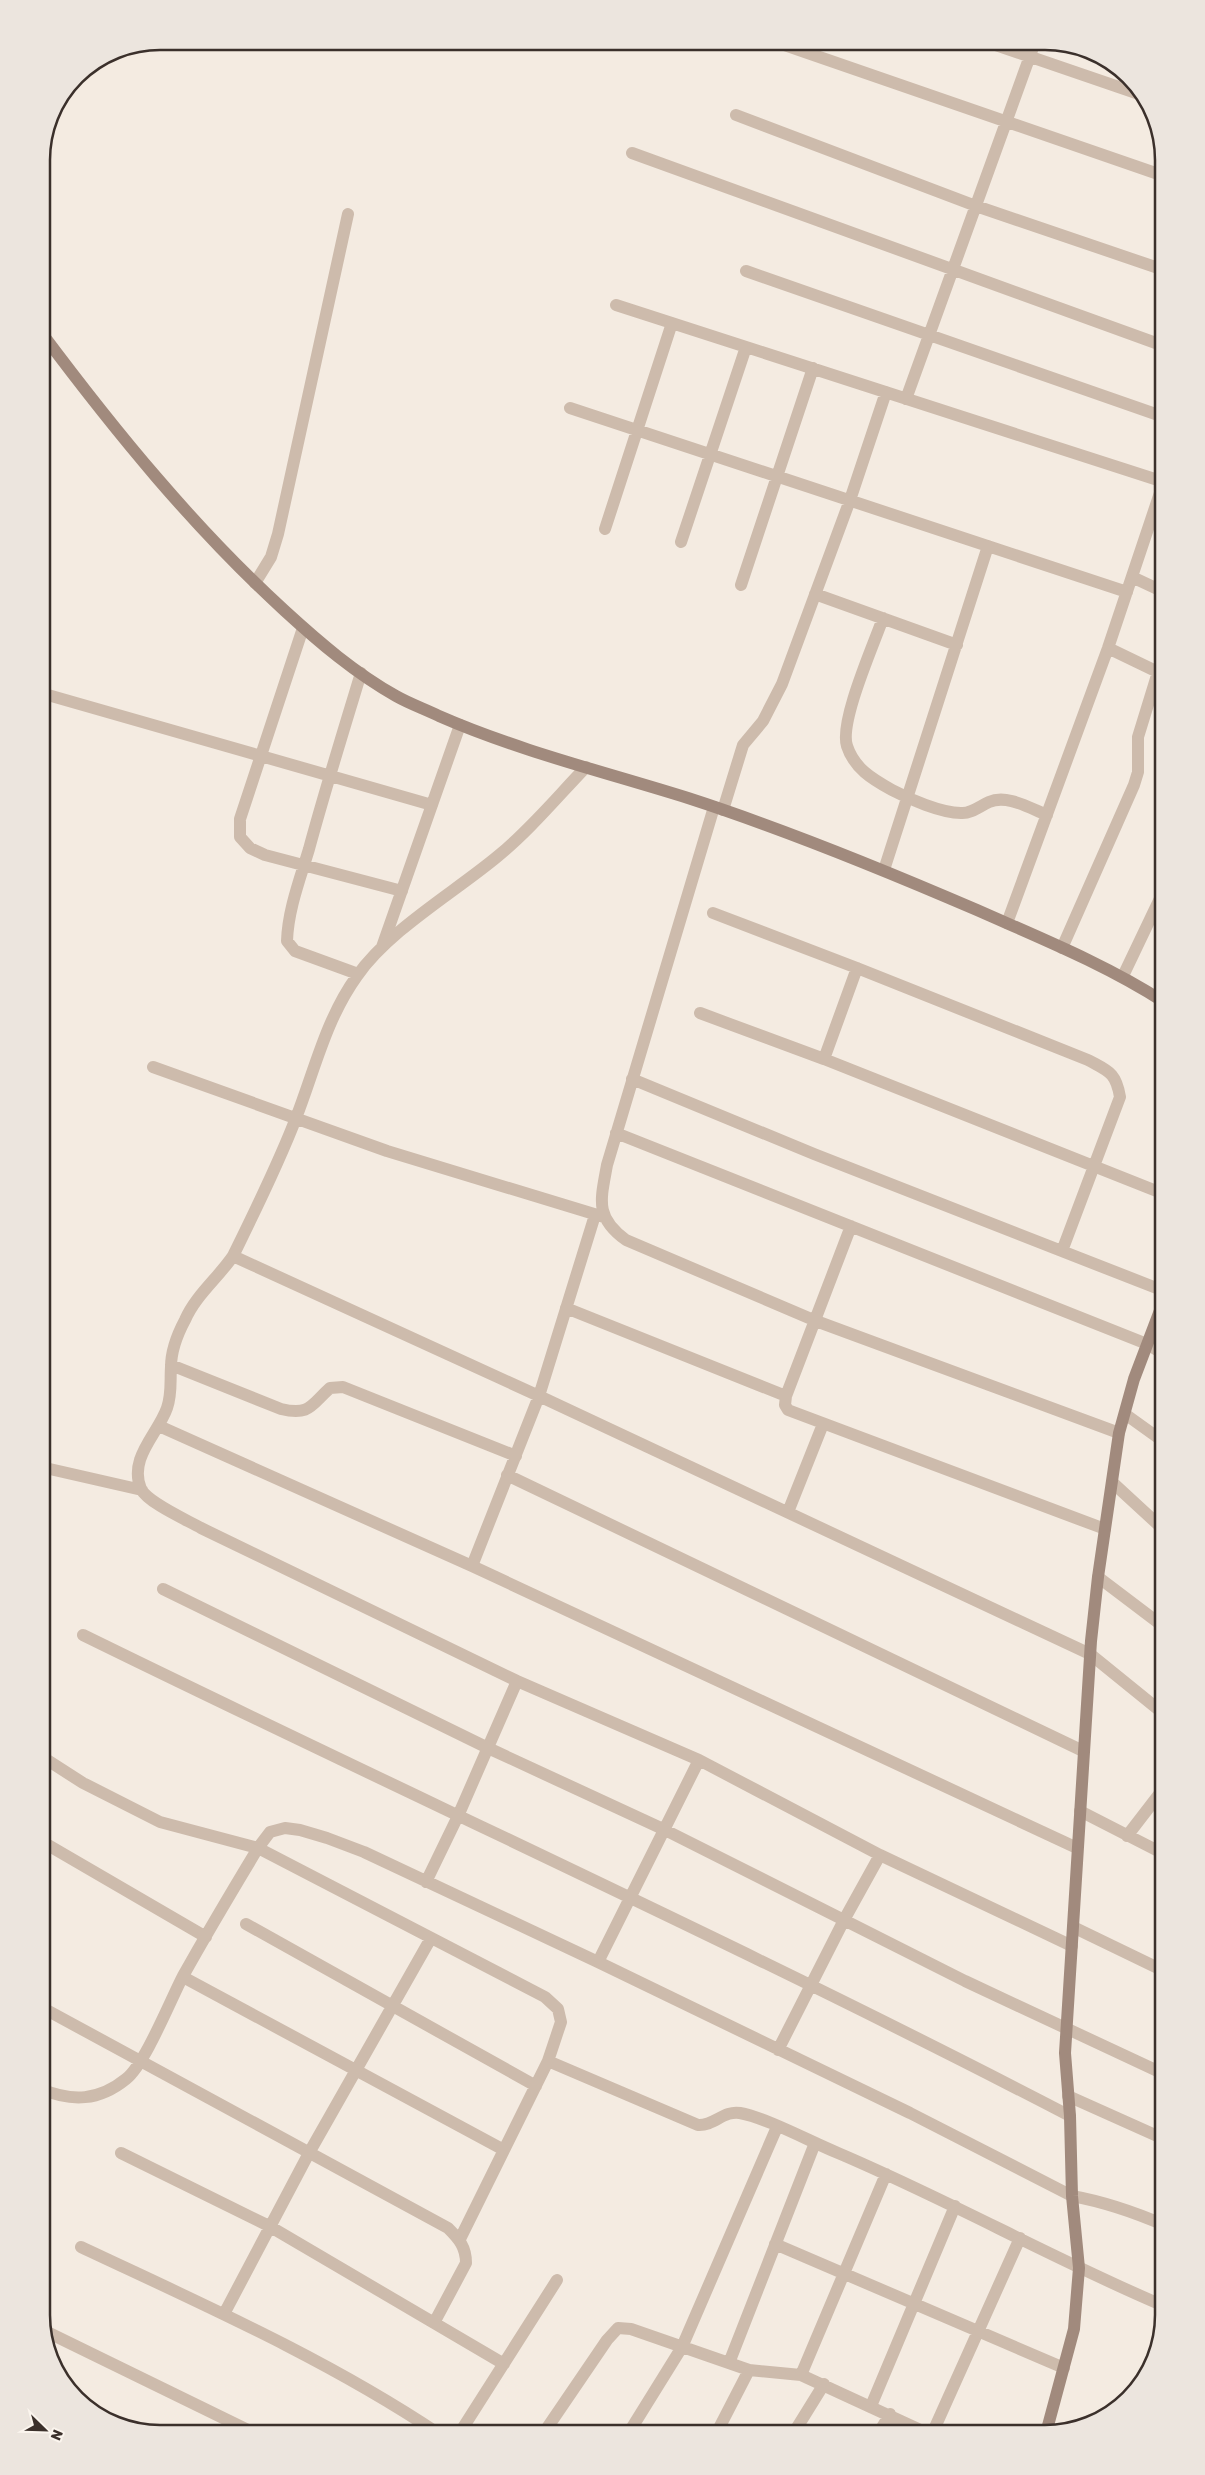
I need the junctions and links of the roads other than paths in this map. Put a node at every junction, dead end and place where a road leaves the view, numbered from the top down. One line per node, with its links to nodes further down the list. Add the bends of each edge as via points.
1 (796, 50): 7 (street)
2 (1009, 50): 4 (street)
3 (1032, 50): 4 (street)
4 (1030, 57): 5 (street); 7 (street)
5 (1131, 92)
6 (736, 115): 10 (street)
7 (1008, 122): 9 (street); 10 (street)
8 (632, 154): 13 (street)
9 (1155, 173)
10 (976, 206): 12 (street); 13 (street)
11 (348, 214): 36 (street, via 278,534 271,557)
12 (1155, 267)
13 (952, 270): 17 (street); 19 (street)
14 (746, 271): 17 (street)
15 (616, 304): 16 (street)
16 (672, 323): 20 (street); 26 (street)
17 (928, 335): 23 (street); 25 (street)
18 (50, 342): 36 (main road, via 149,468 208,536)
19 (1155, 343)
20 (746, 347): 21 (street); 27 (street)
21 (813, 368): 22 (street); 28 (street)
22 (886, 392): 23 (street); 30 (street)
23 (906, 398): 29 (street)
24 (570, 408): 26 (street)
25 (1155, 414)
26 (636, 430): 27 (street); 32 (street)
27 (710, 455): 28 (street); 33 (street)
28 (777, 476): 30 (street); 37 (street)
29 (1155, 479)
30 (850, 500): 34 (street); 40 (street)
31 (1155, 527): 35 (street)
32 (605, 529)
33 (681, 542)
34 (988, 546): 39 (street); 43 (street)
35 (1132, 577): 38 (street); 39 (street)
36 (255, 583): 42 (main road)
37 (740, 585)
38 (1155, 588)
39 (1127, 592): 44 (street)
40 (815, 594): 41 (street); 55 (street, via 771,707 743,745)
41 (883, 618): 43 (street); 53 (street, via 854,697 846,744 864,773)
42 (303, 628): 46 (main road, via 331,653); 50 (street)
43 (957, 645): 53 (street)
44 (1108, 648): 45 (street); 56 (street)
45 (1155, 671)
46 (361, 673): 49 (main road, via 398,697); 52 (street)
47 (1155, 690): 63 (street, via 1138,737 1139,762 1134,785)
48 (50, 696): 50 (street)
49 (460, 725): 51 (main road); 54 (street)
50 (260, 756): 52 (street); 57 (street, via 240,819 240,837 250,848 265,855)
51 (586, 767): 55 (main road); 64 (street, via 501,854)
52 (329, 776): 54 (street); 57 (street)
53 (908, 798): 56 (street, via 963,814 1002,799); 58 (street)
54 (432, 805): 59 (street)
55 (719, 808): 58 (main road, via 793,833); 72 (street)
56 (1047, 815): 62 (street)
57 (304, 866): 59 (street); 66 (street, via 288,924 287,941 295,951)
58 (884, 870): 62 (main road)
59 (402, 891): 64 (street)
60 (1155, 909): 67 (street)
61 (713, 913): 65 (street)
62 (1007, 924): 63 (main road)
63 (1062, 948): 67 (main road)
64 (382, 949): 66 (street)
65 (857, 968): 70 (street); 75 (street, via 1088,1060 1108,1071 1117,1081 1120,1097)
66 (358, 974): 73 (street, via 331,1019)
67 (1123, 976): 68 (main road)
68 (1155, 996)
69 (700, 1013): 70 (street)
70 (824, 1059): 75 (street)
71 (153, 1067): 73 (street)
72 (632, 1079): 74 (street); 79 (street, via 822,1158)
73 (296, 1118): 77 (street, via 387,1151); 80 (street)
74 (616, 1133): 77 (street); 78 (street)
75 (1095, 1166): 76 (street); 79 (street)
76 (1155, 1190)
77 (600, 1216): 82 (street); 83 (street, via 626,1240)
78 (852, 1226): 83 (street); 85 (street)
79 (1062, 1251): 81 (street)
80 (233, 1256): 87 (street, via 194,1302 178,1335); 88 (street)
81 (1155, 1287)
82 (566, 1308): 88 (street); 89 (street)
83 (816, 1321): 89 (street); 93 (street)
84 (1155, 1323): 85 (main road)
85 (1147, 1344): 86 (street); 90 (main road)
86 (1155, 1349)
87 (171, 1365): 92 (street, via 171,1396); 95 (street, via 281,1410 296,1413 306,1411 330,1388 343,1388)
88 (539, 1396): 95 (street); 100 (street)
89 (786, 1396): 91 (street, via 788,1410)
90 (1125, 1414): 93 (main road); 94 (street)
91 (823, 1424): 100 (street); 102 (street)
92 (159, 1426): 99 (street, via 144,1449 139,1465); 103 (street)
93 (1119, 1433): 98 (main road)
94 (1155, 1436)
95 (516, 1456): 97 (street)
96 (50, 1469): 99 (street)
97 (507, 1475): 103 (street); 112 (street)
98 (1113, 1483): 101 (street); 102 (main road)
99 (142, 1490): 109 (street, via 152,1500 202,1528)
100 (788, 1512): 108 (street)
101 (1155, 1522)
102 (1105, 1529): 104 (main road)
103 (472, 1566): 122 (street)
104 (1098, 1577): 106 (street); 108 (main road)
105 (163, 1589): 111 (street)
106 (1155, 1620)
107 (82, 1635): 117 (street)
108 (1090, 1654): 110 (street); 112 (main road)
109 (517, 1681): 111 (street); 113 (street)
110 (1155, 1707)
111 (488, 1748): 117 (street); 118 (street)
112 (1083, 1751): 116 (main road)
113 (699, 1760): 118 (street); 124 (street)
114 (50, 1762): 121 (street, via 160,1822)
115 (1155, 1800): 119 (street)
116 (1080, 1811): 119 (street); 122 (main road)
117 (458, 1816): 125 (street); 126 (street)
118 (663, 1830): 126 (street); 127 (street)
119 (1128, 1836): 123 (street)
120 (50, 1846): 130 (street)
121 (258, 1848): 125 (street, via 270,1832 285,1828 300,1830 364,1852); 130 (street); 131 (street)
122 (1077, 1848): 129 (main road)
123 (1155, 1850)
124 (880, 1855): 127 (street); 132 (street)
125 (426, 1882): 133 (street)
126 (631, 1897): 133 (street); 136 (street)
127 (844, 1920): 136 (street); 139 (street)
128 (246, 1924): 137 (street)
129 (1072, 1927): 132 (main road); 134 (street)
130 (206, 1937): 135 (street)
131 (431, 1938): 137 (street); 142 (street, via 545,1997 558,2009 561,2022)
132 (1072, 1946): 139 (main road)
133 (598, 1962): 140 (street)
134 (1155, 1967)
135 (183, 1977): 141 (street); 143 (street)
136 (809, 1986): 140 (street); 148 (street, via 937,2046)
137 (392, 2007): 143 (street); 145 (street)
138 (50, 2012): 141 (street)
139 (1066, 2029): 144 (street); 147 (main road)
140 (778, 2050): 156 (street)
141 (140, 2061): 146 (street, via 127,2078 105,2091 84,2098 70,2098); 154 (street)
142 (548, 2061): 145 (street); 149 (street, via 698,2125 706,2125 731,2112)
143 (356, 2070): 152 (street); 154 (street)
144 (1155, 2070)
145 (536, 2086): 152 (street)
146 (50, 2092)
147 (1068, 2096): 148 (main road); 150 (street)
148 (1070, 2116): 156 (main road)
149 (777, 2127): 151 (street); 173 (street)
150 (1155, 2136)
151 (815, 2143): 155 (street); 162 (street)
152 (504, 2150): 161 (street)
153 (121, 2153): 159 (street)
154 (309, 2153): 159 (street); 161 (street, via 448,2228)
155 (886, 2174): 157 (street); 165 (street)
156 (1072, 2196): 158 (street, via 1101,2201); 164 (main road)
157 (955, 2206): 160 (street); 168 (street)
158 (1155, 2221)
159 (269, 2226): 169 (street); 170 (street)
160 (1020, 2238): 164 (street); 171 (street)
161 (460, 2240): 170 (street, via 466,2252 466,2263)
162 (775, 2244): 165 (street); 174 (street)
163 (81, 2246): 169 (street)
164 (1079, 2268): 167 (street); 176 (main road, via 1074,2329)
165 (844, 2273): 168 (street); 178 (street)
166 (557, 2280): 175 (street)
167 (1155, 2302)
168 (913, 2303): 171 (street); 180 (street)
169 (224, 2314): 183 (street, via 336,2372)
170 (434, 2323): 175 (street)
171 (979, 2331): 176 (street); 191 (street)
172 (52, 2335): 182 (street)
173 (682, 2348): 174 (street); 185 (street, via 631,2329 618,2328); 186 (street)
174 (729, 2363): 177 (street)
175 (504, 2364): 184 (street)
176 (1064, 2368): 192 (main road)
177 (749, 2370): 178 (street); 187 (street)
178 (801, 2375): 179 (street)
179 (824, 2384): 180 (street); 188 (street)
180 (871, 2406): 181 (street)
181 (890, 2414): 189 (street); 190 (street)
182 (237, 2425)
183 (426, 2425)
184 (465, 2425)
185 (549, 2425)
186 (634, 2425)
187 (721, 2425)
188 (799, 2425)
189 (883, 2425)
190 (912, 2425)
191 (934, 2425)
192 (1049, 2425)

